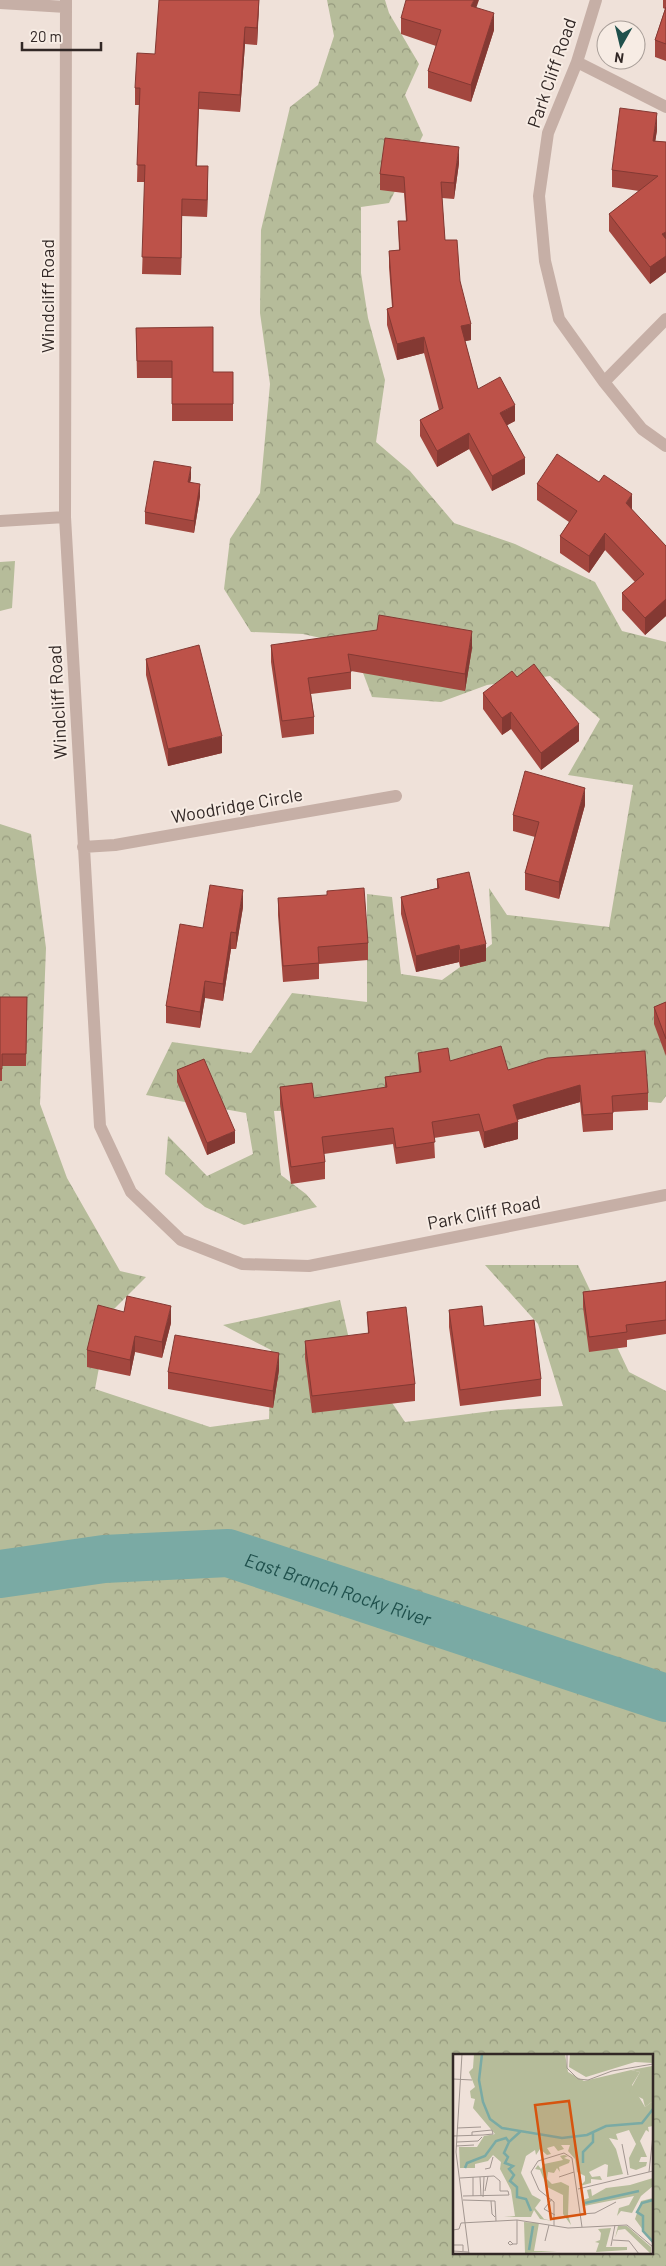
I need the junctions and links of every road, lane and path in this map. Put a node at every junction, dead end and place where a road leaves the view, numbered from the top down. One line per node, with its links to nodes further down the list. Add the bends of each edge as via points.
1 (596, 0): 4 (street, Park Cliff Road)
2 (0, 3): 3 (street)
3 (66, 4): 9 (street, Windcliff Road)
4 (577, 62): 5 (street); 7 (street, Park Cliff Road, via 548,133 539,196 545,261 559,320)
5 (666, 106)
6 (666, 319): 7 (street)
7 (604, 382): 8 (street, Park Cliff Road, via 642,429)
8 (666, 446)
9 (65, 517): 10 (street); 12 (street, Windcliff Road)
10 (0, 521)
11 (396, 796): 12 (street, Woodridge Circle, via 115,845)
12 (83, 846): 14 (street, Windcliff Road, via 100,1126 131,1192 181,1240 242,1264)
13 (666, 1195): 14 (street, Park Cliff Road)
14 (309, 1266)

